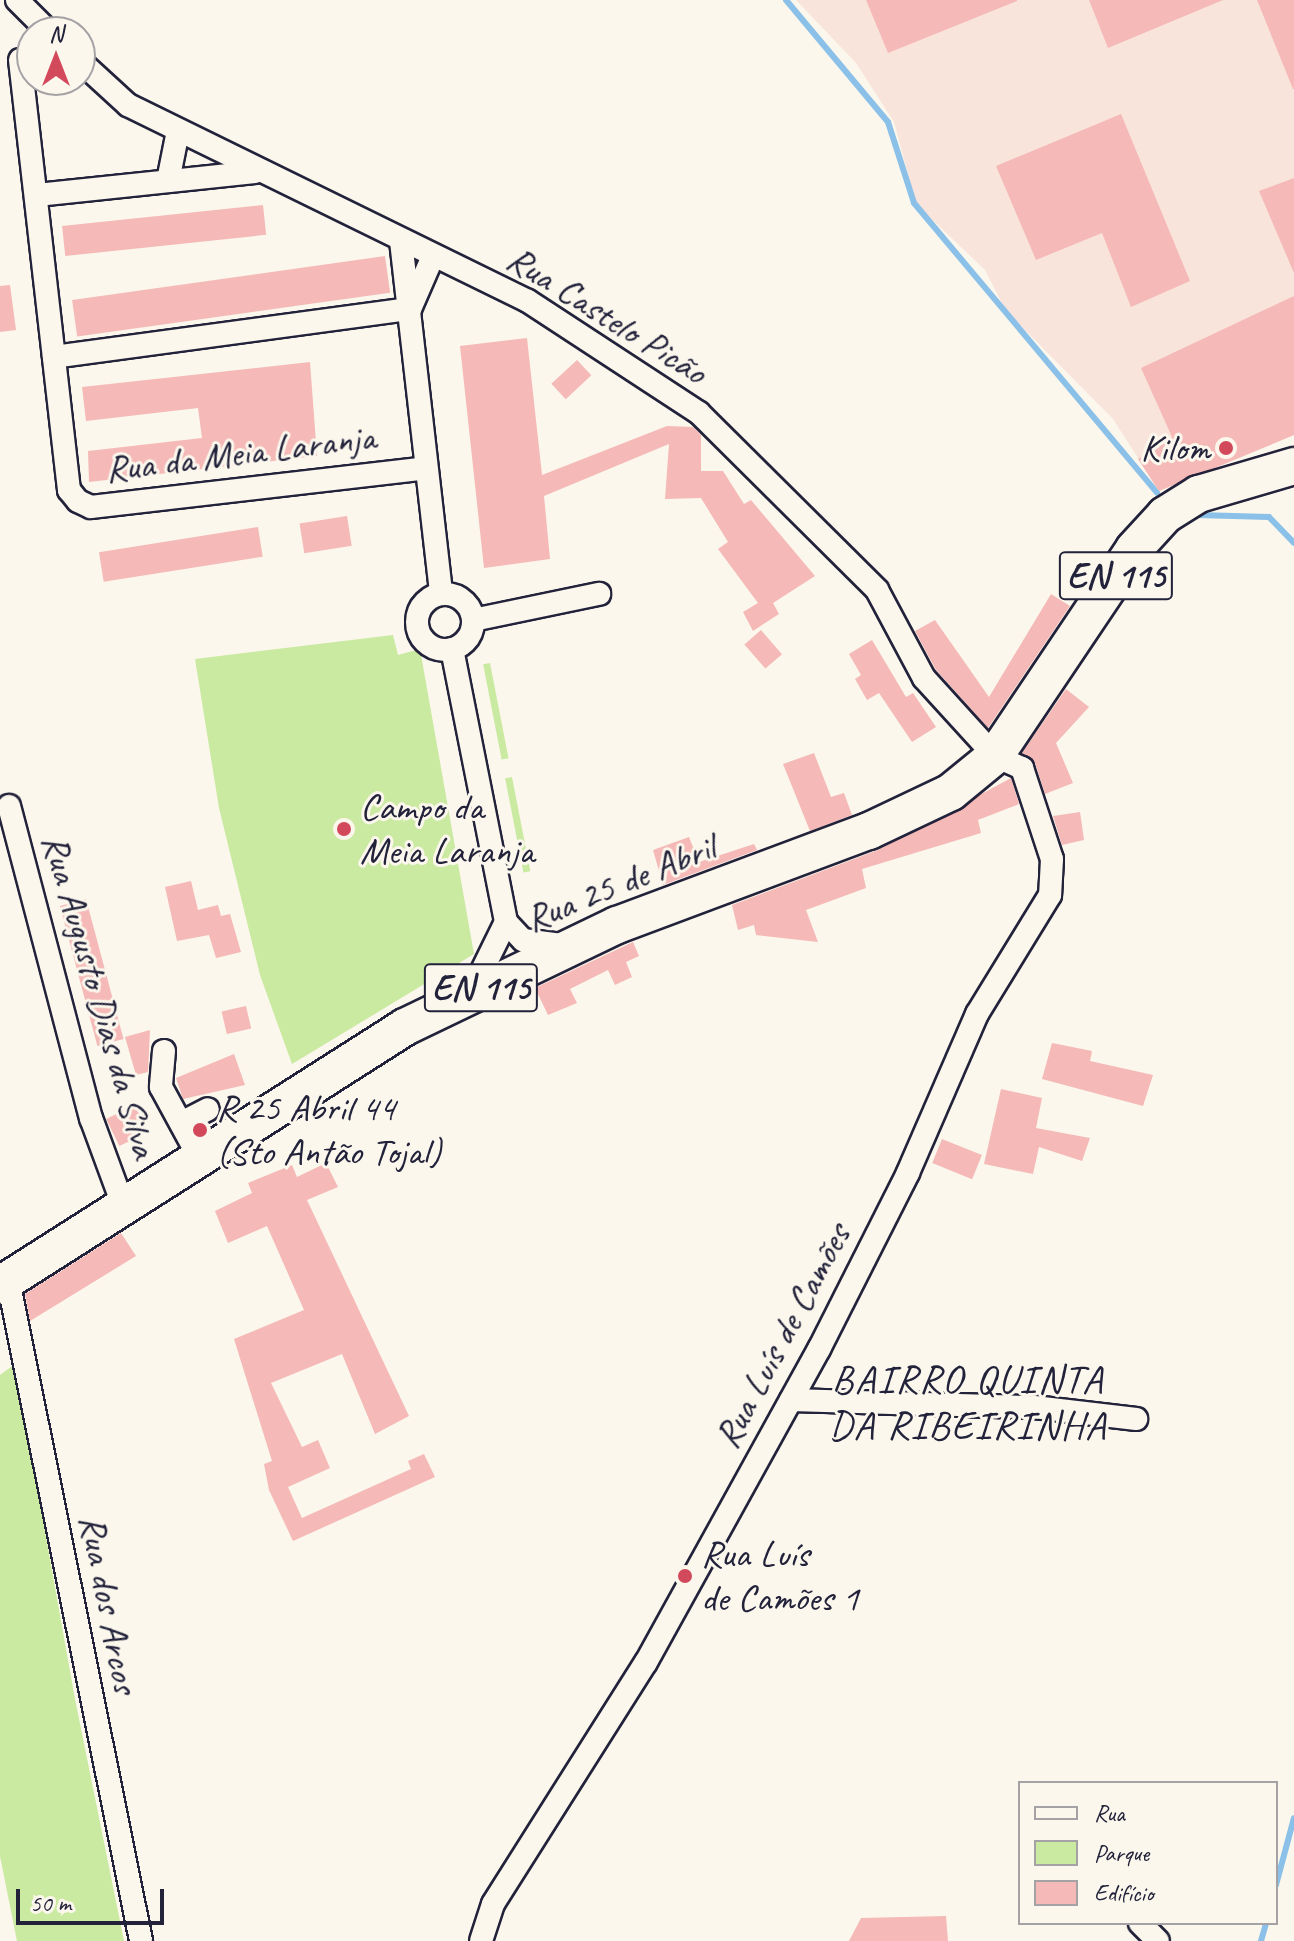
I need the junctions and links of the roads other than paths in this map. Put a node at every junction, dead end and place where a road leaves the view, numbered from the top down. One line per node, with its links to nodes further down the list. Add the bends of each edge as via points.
1 (17, 0): 2 (street)
2 (33, 16)
3 (96, 76): 5 (street, Rua Castelo Picão, via 128,105)
4 (25, 96): 8 (street, Rua da Meia Laranja)
5 (178, 131): 6 (street, Rua Castelo Picão); 7 (street)
6 (255, 172): 7 (street); 9 (street, Rua Castelo Picão)
7 (168, 181): 8 (street)
8 (37, 195): 12 (street, Rua da Meia Laranja)
9 (401, 241): 10 (street, Rua Castelo Picão); 11 (street)
10 (433, 256): 11 (street); 19 (street, Rua Castelo Picão, via 528,301 699,413 877,590 924,678)
11 (410, 309): 12 (street); 14 (street)
12 (54, 357): 14 (street, Rua da Meia Laranja, via 69,490 91,507)
13 (1294, 466): 19 (main road, EN 115, via 1199,494 1165,515 1134,549)
14 (426, 468): 15 (street)
15 (441, 594): 17 (street, via 463,600); 18 (street, via 420,609 418,630 430,645)
16 (599, 594): 17 (street)
17 (473, 620): 18 (street, via 467,639)
18 (452, 649): 21 (street)
19 (995, 756): 22 (main road, Rua 25 de Abril / EN 115, via 951,792 869,831 570,946); 30 (street, Rua Luís de Camões, via 1022,768 1052,859 1050,895 977,1014 908,1173)
20 (9, 806): 28 (street, Rua Augusto Dias da Silva, via 91,1118)
21 (503, 928): 22 (street); 22 (street); 23 (street)
22 (519, 955): 23 (main road, Rua 25 de Abril / EN 115)
23 (470, 994): 27 (main road, Rua 25 de Abril / EN 115)
24 (164, 1051): 26 (street, via 161,1087)
25 (208, 1109): 26 (street)
26 (181, 1123): 27 (street)
27 (199, 1157): 28 (main road, Rua 25 de Abril / EN 115)
28 (123, 1205): 29 (main road, Rua 25 de Abril / EN 115)
29 (4, 1283): 33 (street, Rua dos Arcos)
30 (791, 1400): 31 (street, via 1034,1407); 34 (street, Rua Luís de Camões, via 646,1662 500,1892)
31 (1136, 1419)
32 (1142, 1925): 35 (street)
33 (141, 1941)
34 (481, 1941)
35 (1158, 1941)

